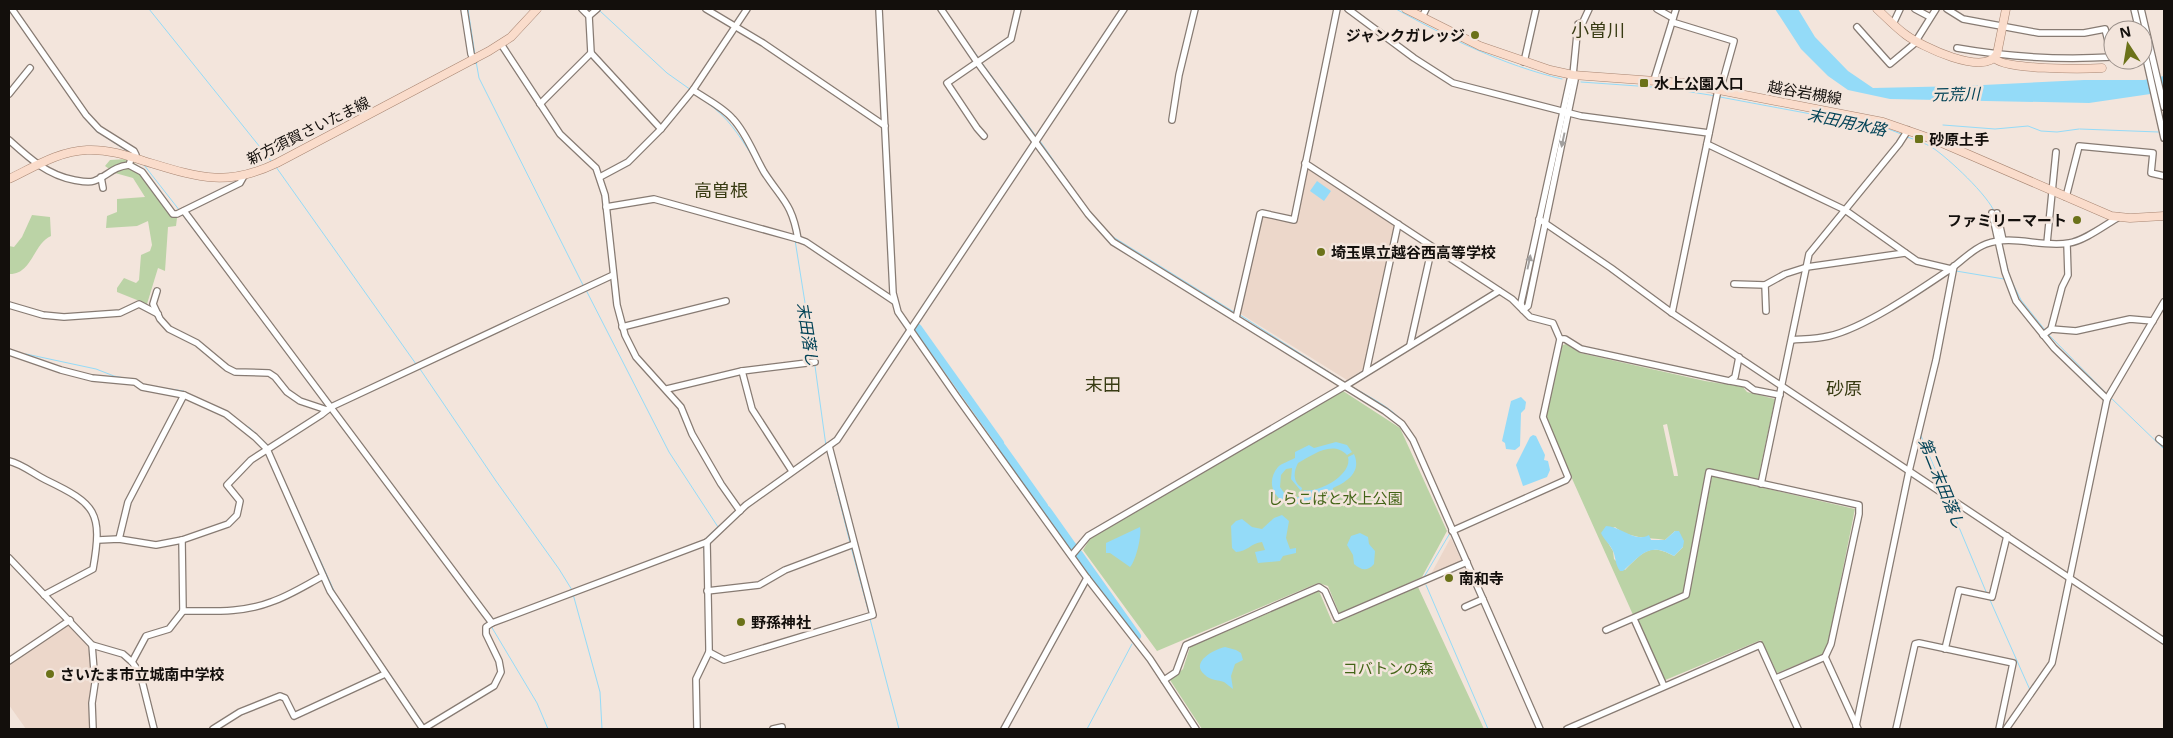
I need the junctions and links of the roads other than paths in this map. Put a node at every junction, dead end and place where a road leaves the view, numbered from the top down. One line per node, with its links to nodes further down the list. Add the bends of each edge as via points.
1 (12, 9): 66 (street, via 86,115 99,129 134,151)
2 (464, 9): 40 (street)
3 (537, 9): 36 (main road, 新方須賀さいたま線)
4 (582, 9): 27 (street)
5 (596, 9): 27 (street)
6 (706, 9): 32 (street)
7 (747, 9): 32 (street)
8 (879, 9): 56 (street)
9 (941, 9): 41 (street)
10 (1018, 9): 41 (street, via 1011,39)
11 (1124, 9): 63 (street)
12 (1195, 9): 55 (street)
13 (1337, 9): 67 (street)
14 (1348, 9): 54 (street, via 1454,83)
15 (1406, 9): 28 (main road, 越谷岩槻線)
16 (1426, 9): 28 (street)
17 (1536, 9): 42 (street)
18 (1589, 9): 47 (street, via 1584,22 1578,24)
19 (1657, 9): 30 (street)
20 (1676, 9): 30 (street)
21 (1877, 9): 31 (main road)
22 (1900, 9): 31 (street)
23 (1915, 9): 29 (street)
24 (1936, 9): 29 (street)
25 (1947, 9): 33 (street, via 1963,19)
26 (2006, 9): 33 (main road)
27 (590, 16): 37 (street)
28 (1422, 17): 42 (main road, 越谷岩槻線, via 1480,46)
29 (1930, 17): 35 (street)
30 (1673, 20): 48 (street); 51 (street, via 1734,41)
31 (1893, 24): 35 (main road)
32 (735, 26): 49 (street); 56 (street)
33 (2002, 26): 38 (main road); 38 (street, via 2038,33 2084,33 2105,28 2112,57)
34 (1857, 27): 35 (street, via 1890,64)
35 (1916, 41): 39 (main road)
36 (502, 44): 40 (main road, 新方須賀さいたま線); 52 (street)
37 (591, 53): 52 (street); 57 (street)
38 (1996, 56): 39 (main road, via 1983,62); 39 (street, via 1959,48); 44 (main road, via 1999,63 2013,66)
39 (1958, 59)
40 (474, 60): 70 (main road, 新方須賀さいたま線)
41 (979, 60): 60 (street, via 947,82); 63 (street)
42 (1524, 62): 47 (main road, 越谷岩槻線)
43 (30, 68): 50 (street)
44 (2102, 68)
45 (2151, 70): 61 (street)
46 (2153, 70): 53 (street)
47 (1573, 75): 48 (main road, 越谷岩槻線); 54 (street)
48 (1654, 80): 51 (main road, 越谷岩槻線)
49 (693, 90): 57 (street); 87 (street, via 729,114 739,126 765,173 787,202)
50 (9, 94)
51 (1718, 94): 58 (street); 59 (main road, 越谷岩槻線, via 1872,119)
52 (540, 104): 73 (street, via 560,134 593,164)
53 (2164, 107)
54 (1565, 112): 58 (street); 84 (street); 85 (street, one-way to 85)
55 (1172, 120)
56 (885, 126): 101 (street)
57 (661, 129): 73 (street, via 628,162)
58 (1709, 133): 64 (street)
59 (1906, 133): 76 (main road, 越谷岩槻線); 79 (street)
60 (984, 136)
61 (2164, 138)
62 (9, 140): 68 (street)
63 (1036, 142): 109 (street, via 1088,214 1113,242); 112 (street)
64 (1706, 144): 79 (street); 106 (street)
65 (2056, 152): 76 (street)
66 (134, 158): 68 (main road, 新方須賀さいたま線, via 85,150 62,154); 69 (street); 70 (main road, 新方須賀さいたま線, via 207,178)
67 (1305, 163): 86 (street); 109 (street, via 1294,220 1260,214)
68 (38, 165): 72 (street, via 65,178 92,181); 74 (main road, 新方須賀さいたま線)
69 (129, 165): 72 (street, via 117,167); 80 (street, via 142,172 169,211 177,214)
70 (244, 176): 80 (street, via 240,183)
71 (2164, 176): 77 (street, via 2151,173 2153,152 2079,146)
72 (101, 177): 75 (street)
73 (600, 177): 78 (street)
74 (9, 179)
75 (104, 188)
76 (2052, 191): 77 (main road, 越谷岩槻線); 89 (street)
77 (2066, 197): 83 (main road, 越谷岩槻線)
78 (606, 207): 87 (street, via 654,199); 95 (street)
79 (1845, 210): 92 (street); 93 (street, via 1809,254)
80 (184, 211): 131 (street)
81 (1995, 214): 88 (street)
82 (2164, 216): 83 (main road, 越谷岩槻線)
83 (2119, 217): 90 (street)
84 (1539, 219): 85 (street); 104 (street, one-way to 84, via 1521,303)
85 (1545, 223): 104 (street, via 1528,306); 106 (street)
86 (1398, 224): 91 (street); 123 (street)
87 (798, 239): 101 (street)
88 (2001, 240): 89 (street); 94 (street, via 1980,246); 115 (street, via 2013,294)
89 (2047, 243): 90 (street)
90 (2067, 244): 108 (street, via 2068,275)
91 (1432, 246): 98 (street); 118 (street)
92 (1905, 253): 93 (street); 94 (street, via 1917,261)
93 (1807, 267): 97 (street); 117 (street)
94 (1952, 268): 117 (street, via 1854,328 1829,336); 136 (street, via 1936,360)
95 (613, 275): 111 (street); 131 (street)
96 (1734, 284): 97 (street)
97 (1765, 285): 105 (street)
98 (1499, 290): 104 (street); 118 (street)
99 (157, 291): 107 (street, via 153,304)
100 (726, 301): 111 (street)
101 (894, 301): 112 (street)
102 (2164, 302): 110 (street)
103 (9, 304): 107 (street, via 43,315 64,317 120,313 140,304)
104 (1523, 310): 116 (street, via 1530,317 1553,323)
105 (1766, 311)
106 (1672, 313): 120 (street)
107 (159, 315): 131 (street, via 169,329 197,343 227,368 236,372 269,373 300,401)
108 (2055, 316): 113 (street); 114 (street)
109 (1236, 318): 125 (street)
110 (2153, 321): 114 (street, via 2130,319 2076,331); 130 (street)
111 (622, 326): 127 (street, via 636,357)
112 (910, 329): 132 (street, via 837,440); 146 (street)
113 (2051, 329): 114 (street); 115 (street)
114 (2062, 330)
115 (2044, 335): 130 (street)
116 (1560, 340): 124 (street, via 1565,338 1581,349); 139 (street, via 1543,417 1568,477)
117 (1792, 340): 126 (street)
118 (1410, 345): 123 (street)
119 (9, 352): 129 (street, via 92,378 135,382 142,387)
120 (1739, 357): 124 (street, via 1735,377); 126 (street)
121 (815, 362): 122 (street)
122 (742, 371): 127 (street); 135 (street, via 755,415)
123 (1366, 372): 125 (street)
124 (1729, 381): 128 (street)
125 (1345, 386): 139 (street, via 1402,424 1413,440); 146 (street, via 1088,536)
126 (1782, 386): 128 (street); 136 (street)
127 (667, 390): 138 (street, via 681,407 697,442)
128 (1780, 395): 137 (street)
129 (184, 396): 133 (street, via 226,414); 141 (street, via 128,502)
130 (2107, 399): 150 (street)
131 (329, 408): 133 (street); 159 (street)
132 (829, 446): 135 (street); 145 (street)
133 (267, 449): 143 (street, via 251,460 227,486 240,501 237,515 218,529); 149 (street)
134 (9, 461): 142 (street, via 88,504 97,527)
135 (792, 471): 138 (street)
136 (1909, 471): 140 (street); 173 (street)
137 (1760, 484): 157 (street, via 1709,472 1686,595); 165 (street, via 1859,505)
138 (740, 511): 144 (street)
139 (1452, 531): 148 (street)
140 (2007, 536): 150 (street); 163 (street, via 1992,597 1959,590)
141 (119, 539): 142 (street); 143 (street, via 156,545)
142 (98, 540): 153 (street, via 93,569)
143 (182, 540): 156 (street)
144 (706, 542): 152 (street); 159 (street)
145 (854, 544): 152 (street, via 786,570 759,585); 164 (street, via 873,615 724,660)
146 (1072, 555): 151 (street)
147 (9, 558): 153 (street)
148 (1467, 562): 154 (street); 170 (street, via 1337,618 1325,591 1319,587 1186,645 1176,672)
149 (323, 576): 156 (street, via 272,602 255,607); 168 (street)
150 (2070, 577): 161 (street); 187 (street, via 2052,663)
151 (1087, 578): 170 (street); 180 (street)
152 (707, 591): 164 (street)
153 (44, 594): 158 (street)
154 (1483, 599): 155 (street); 182 (street)
155 (1465, 607)
156 (183, 611): 167 (street, via 170,628 146,636)
157 (1634, 618): 160 (street); 171 (street)
158 (70, 620): 162 (street); 166 (street)
159 (492, 623): 177 (street, via 486,627 486,634 501,672 494,686)
160 (1606, 630)
161 (2164, 641)
162 (92, 645): 167 (street, via 123,654); 174 (street, via 95,683)
163 (1945, 648): 185 (street, via 1915,644); 186 (street, via 2013,662)
164 (709, 652): 178 (street, via 696,679)
165 (1826, 658): 169 (street); 173 (street)
166 (9, 661)
167 (132, 662): 175 (street, via 140,673)
168 (385, 674): 176 (street, via 294,716 285,698 280,696 240,712); 177 (street)
169 (1776, 678): 171 (street, via 1760,645); 184 (street)
170 (1164, 680): 181 (street)
171 (1664, 686): 183 (street)
172 (782, 727): 179 (street)
173 (1857, 727)
174 (93, 729)
175 (154, 729)
176 (213, 729)
177 (423, 729)
178 (697, 729)
179 (773, 729)
180 (1004, 729)
181 (1196, 729)
182 (1540, 729)
183 (1568, 729)
184 (1798, 729)
185 (1896, 729)
186 (1999, 729)
187 (2006, 729)

